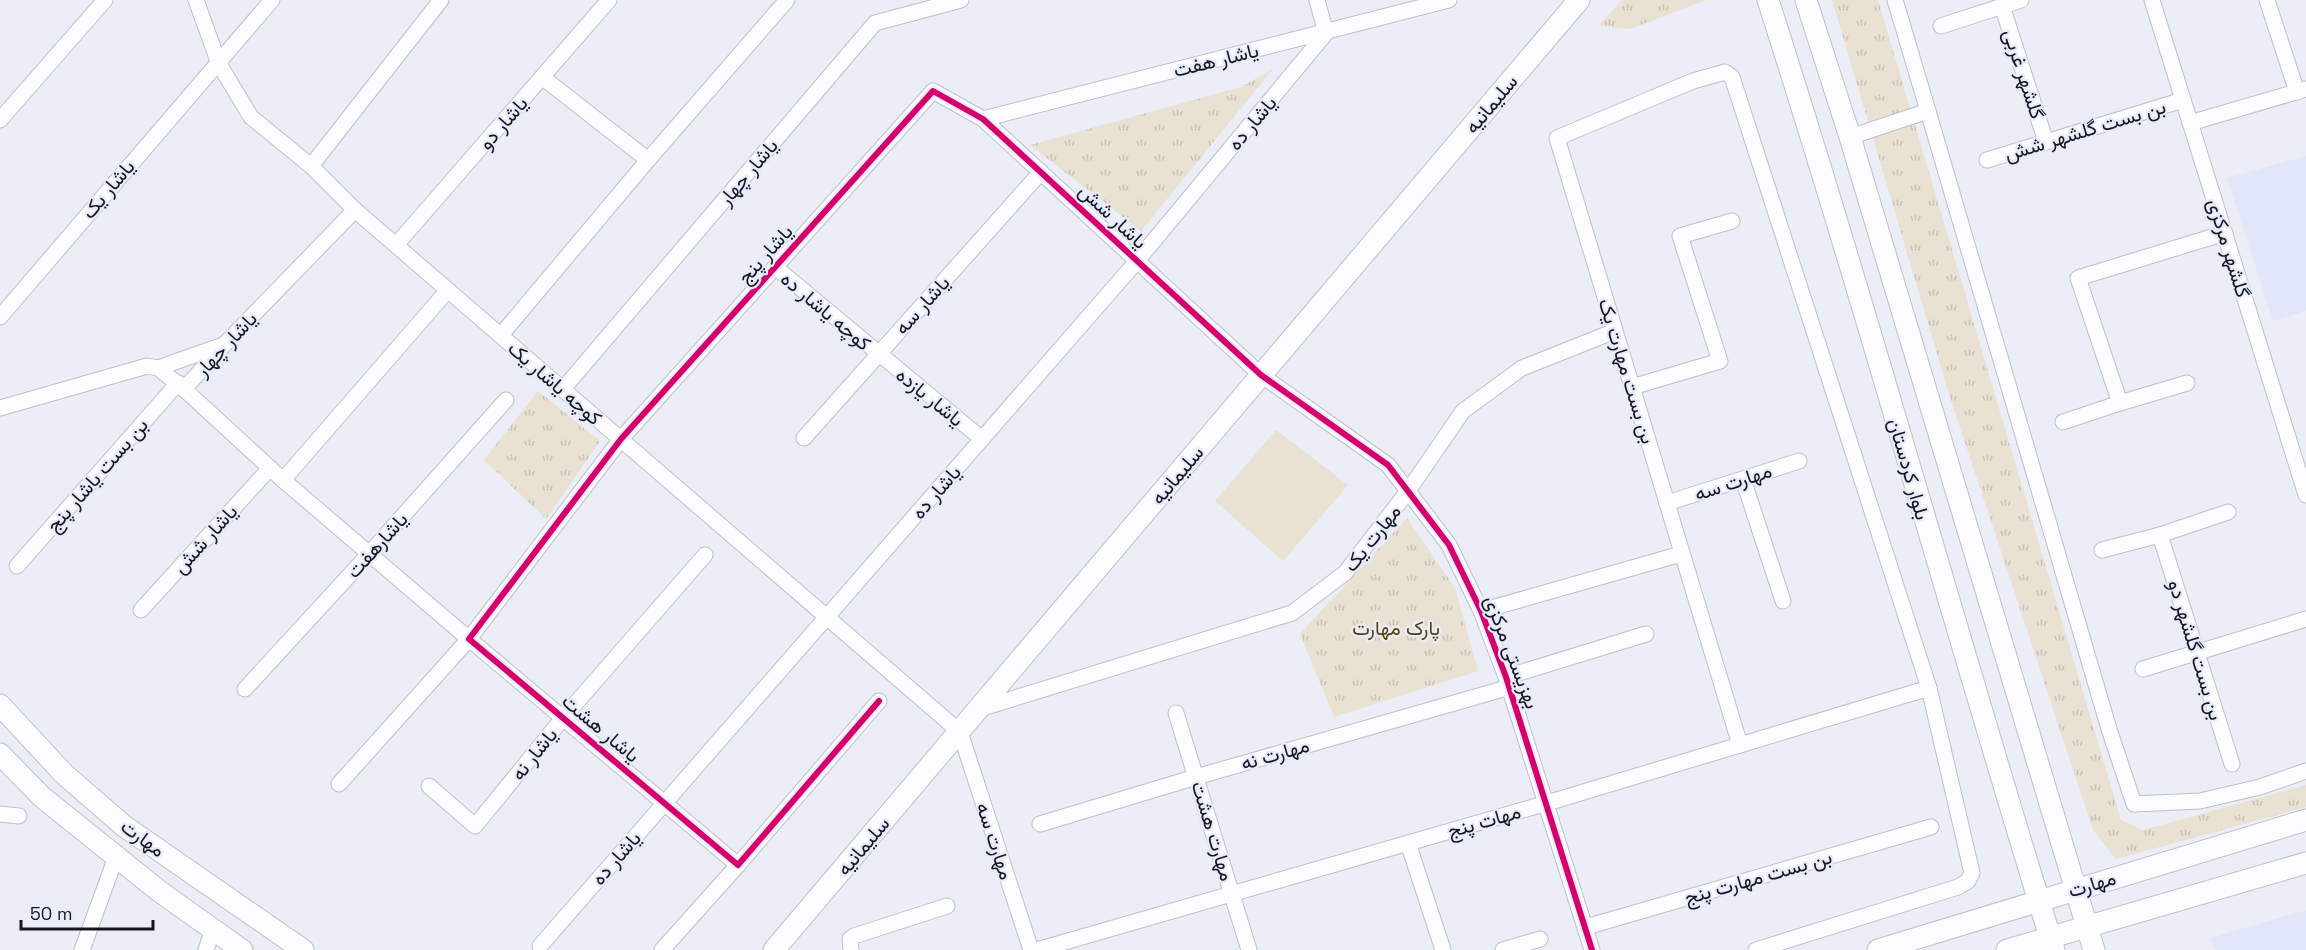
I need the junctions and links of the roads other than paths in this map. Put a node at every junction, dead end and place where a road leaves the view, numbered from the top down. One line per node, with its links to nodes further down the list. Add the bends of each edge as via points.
1 (105, 0): 27 (street)
2 (196, 0): 20 (street, کوچه یاشار یک)
3 (272, 0): 20 (street, یاشار یک)
4 (441, 0): 33 (street)
5 (609, 0): 21 (street, یاشار دو)
6 (787, 0): 31 (street)
7 (961, 0): 52 (street, یاشار چهار, via 875,23)
8 (1317, 0): 19 (street)
9 (1449, 0): 19 (street, یاشار هفت)
10 (1579, 0): 48 (main road, سلیمانیه)
11 (1768, 0): 112 (main road, بلوار کردستان)
12 (1806, 0): 29 (main road, بلوار کردستان)
13 (1895, 0): 25 (street)
14 (2021, 0): 17 (street)
15 (2152, 0): 24 (street, گلشهر مرکزی)
16 (2267, 0): 22 (street)
17 (2002, 6): 18 (street); 30 (street, گلشهر غربی)
18 (1941, 26)
19 (1326, 33): 26 (street, یاشار هفت); 39 (street, یاشار ده)
20 (219, 64): 33 (street, کوچه یاشار یک, via 251,117); 42 (street, یاشار یک)
21 (542, 77): 31 (street); 38 (street, یاشار دو)
22 (2301, 90): 28 (street)
23 (933, 91): 26 (street, یاشار شش); 40 (street, یاشار پنج)
24 (2183, 100): 28 (street, گلشهر مرکزی); 30 (street, بن بست گلشهر شش)
25 (1928, 111): 29 (street); 95 (street, via 2134,804 2200,801)
26 (983, 119): 34 (street, یاشار شش)
27 (0, 120)
28 (2190, 123): 37 (street, گلشهر مرکزی)
29 (1850, 137): 110 (main road, بلوار کردستان)
30 (2046, 142): 32 (street, بن بست گلشهر شش)
31 (648, 160): 44 (street)
32 (1988, 160)
33 (311, 166): 35 (street, کوچه یاشار یک)
34 (1041, 172): 39 (street, یاشار شش); 46 (street, یاشار سه)
35 (355, 210): 38 (street, کوچه یاشار یک); 45 (street, یاشار چهار)
36 (1732, 221): 51 (street, via 1680,236 1720,361)
37 (2225, 233): 54 (street, via 2078,278); 65 (street, گلشهر مرکزی)
38 (396, 245): 41 (street, کوچه یاشار یک)
39 (1137, 261): 48 (street, یاشار شش); 59 (street, یاشار ده)
40 (775, 267): 46 (street, کوچه یاشار ده); 58 (street, یاشار پنج)
41 (448, 290): 44 (street, کوچه یاشار یک); 63 (street)
42 (0, 317)
43 (1615, 331): 51 (street, بن بست مهارت یک); 64 (street, مهارت یک, via 1522,368 1463,411); 84 (street, بن بست مهارت یک, via 1557,138 1693,81 1725,72 1732,77)
44 (501, 335): 52 (street, کوچه یاشار یک)
45 (224, 345): 47 (street); 50 (street, یاشار چهار)
46 (878, 355): 57 (street, یاشار سه); 59 (street, یاشار یازده)
47 (158, 368): 50 (street, یاشار چهار); 55 (street, via 147,366)
48 (1261, 375): 64 (street, بهزیستی مرکزی, via 1388,465); 88 (main road, سلیمانیه)
49 (2187, 383): 54 (street)
50 (181, 386): 61 (street); 73 (street, بن بست یاشار پنج)
51 (1632, 387): 66 (street, بن بست مهارت یک)
52 (563, 389): 58 (street, کوچه یاشار یک)
53 (506, 400): 70 (street, یاشارهفت)
54 (2120, 403): 56 (street)
55 (0, 408)
56 (2063, 422)
57 (804, 438)
58 (621, 439): 77 (street, کوچه یاشار یک); 80 (street)
59 (982, 439): 77 (street, یاشار ده)
60 (1799, 461): 62 (street, مهارت سه)
61 (270, 468): 63 (street); 75 (street, یاشار شش)
62 (1743, 479): 66 (street, مهارت سه); 74 (street)
63 (283, 480): 70 (street)
64 (1408, 491): 76 (street, بهزیستی مرکزی, via 1449,545); 88 (street, مهارت یک, via 1345,573 1292,613)
65 (2306, 495)
66 (1667, 503): 71 (street, بن بست مهارت یک)
67 (2228, 512): 68 (street)
68 (2160, 535): 69 (street); 81 (street, بن بست گلشهر دو)
69 (2102, 550)
70 (369, 554): 80 (street); 85 (street, یاشارهفت)
71 (1681, 554): 76 (street); 92 (street, بن بست مهارت یک)
72 (705, 555): 90 (street, یاشار نه)
73 (17, 566)
74 (1783, 601)
75 (141, 610)
76 (1481, 611): 83 (street, بهزیستی مرکزی)
77 (827, 617): 91 (street, کوچه یاشار یک); 99 (street, یاشار ده)
78 (2306, 619): 81 (street)
79 (1646, 633): 83 (street, مهارت نه)
80 (469, 639): 90 (street, یاشار هشت); 97 (street)
81 (2197, 652): 82 (street); 94 (street, بن بست گلشهر دو)
82 (2144, 669)
83 (1508, 682): 96 (street, مهارت نه); 100 (street, بهزیستی مرکزی)
84 (1929, 688): 92 (street, مهات پنج); 133 (street, via 1972,873 1968,881)
85 (245, 689)
86 (879, 701): 109 (street)
87 (0, 705): 124 (main road, مهارت, via 64,774 124,826)
88 (979, 709): 91 (main road, سلیمانیه)
89 (1176, 713): 96 (street, مهارت هشت)
90 (563, 718): 98 (street, یاشار نه, via 475,826); 99 (street, یاشار هشت)
91 (960, 732): 126 (main road, سلیمانیه); 127 (street, مهارت سه)
92 (1740, 745): 100 (street, مهات پنج)
93 (0, 754): 107 (main road, مهارت, via 42,797)
94 (2232, 764)
95 (2306, 771)
96 (1196, 777): 104 (street, مهارت نه); 111 (street, مهارت هشت)
97 (339, 784)
98 (429, 786)
99 (664, 803): 109 (street, یاشار هشت); 119 (street, یاشار ده)
100 (1547, 803): 106 (street, مهات پنج); 114 (street, بهزیستی مرکزی)
101 (0, 814): 102 (street)
102 (19, 816)
103 (2306, 820): 110 (main road, مهارت)
104 (1040, 824)
105 (1931, 827): 114 (street, بن بست مهارت پنج)
106 (1408, 843): 111 (street, مهات پنج); 130 (street)
107 (116, 857): 116 (main road, مهارت); 121 (street)
108 (2306, 863): 115 (main road, مهارت)
109 (738, 865): 125 (street)
110 (2076, 889): 112 (main road, مهارت); 115 (main road, بلوار کردستان)
111 (1233, 894): 128 (street, مهات پنج); 129 (street, مهارت هشت)
112 (2040, 900): 118 (main road, بلوار کردستان); 134 (main road, مهارت)
113 (947, 906): 120 (street, via 854,936)
114 (1586, 927): 132 (street, بهزیستی مرکزی)
115 (2086, 927): 118 (main road, مهارت); 136 (main road, بلوار کردستان)
116 (213, 930): 122 (street); 123 (main road, مهارت)
117 (1540, 939): 131 (street)
118 (2052, 944): 135 (main road, مهارت)
119 (540, 946)
120 (850, 947)
121 (82, 950)
122 (206, 950)
123 (242, 950)
124 (303, 950)
125 (662, 950)
126 (774, 950)
127 (1031, 950)
128 (1037, 950)
129 (1249, 950)
130 (1443, 950)
131 (1503, 950)
132 (1592, 950)
133 (1756, 950)
134 (1878, 950)
135 (2007, 950)
136 (2094, 950)

